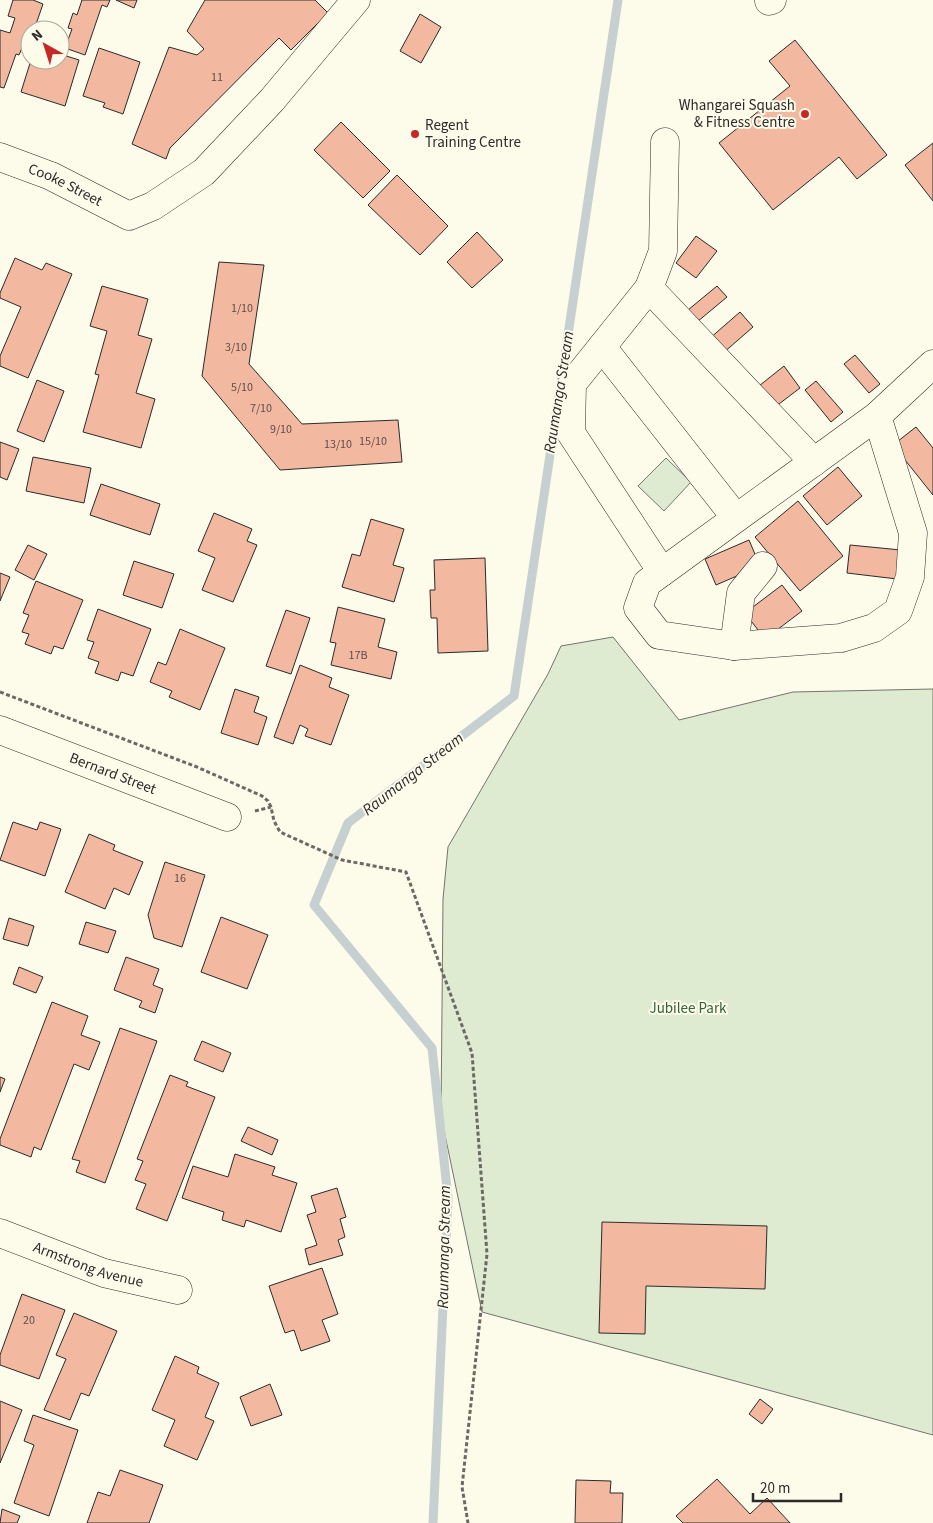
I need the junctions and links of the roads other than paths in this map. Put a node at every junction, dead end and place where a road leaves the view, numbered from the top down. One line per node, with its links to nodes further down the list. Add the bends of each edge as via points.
1 (349, 3): 3 (street, Cooke Street, via 272,100 204,172 153,206 129,216 51,176)
2 (665, 142): 4 (street, via 663,251)
3 (0, 157)
4 (649, 288): 5 (street); 8 (street)
5 (602, 346): 9 (street); 11 (street, via 572,384 571,433)
6 (933, 364): 7 (street)
7 (877, 416): 8 (street); 12 (street, via 912,534 910,577 898,611 874,628 841,638)
8 (814, 462): 9 (street)
9 (736, 518): 11 (street)
10 (764, 566): 12 (street, via 741,593)
11 (662, 572): 12 (street, via 647,583 638,608 660,635)
12 (734, 646)
13 (0, 730): 14 (street, Bernard Street)
14 (228, 818)
15 (0, 1233): 16 (street, Armstrong Avenue, via 104,1273)
16 (178, 1290)

